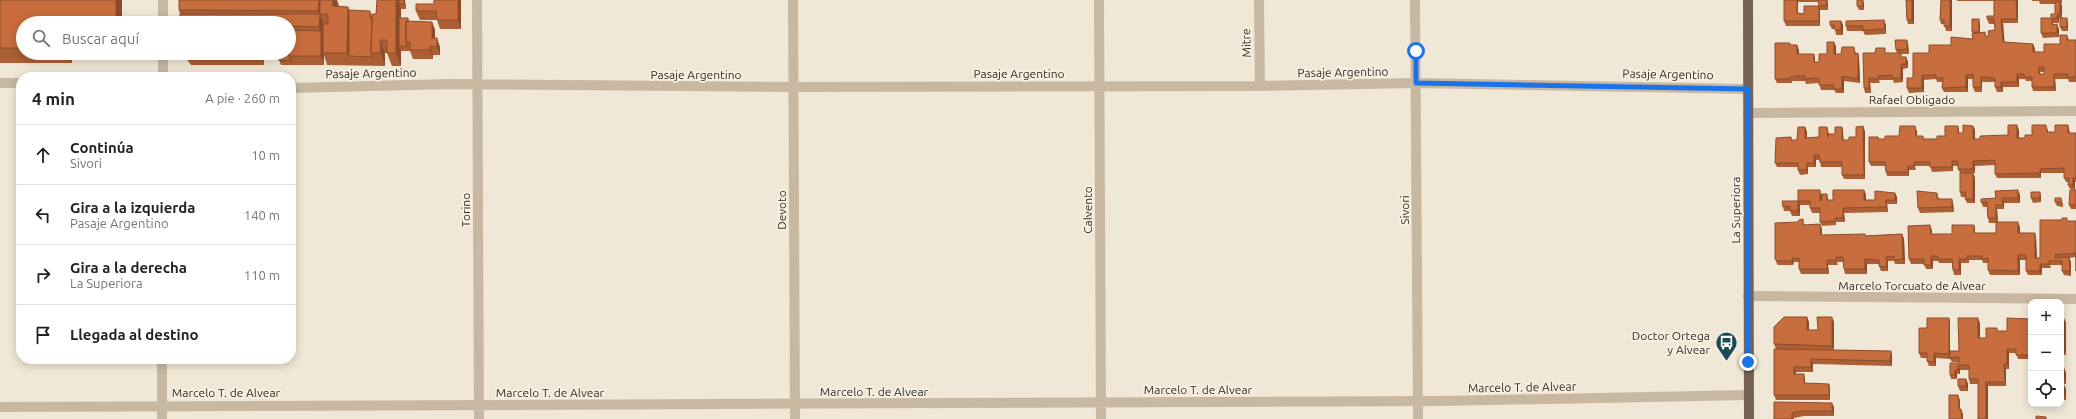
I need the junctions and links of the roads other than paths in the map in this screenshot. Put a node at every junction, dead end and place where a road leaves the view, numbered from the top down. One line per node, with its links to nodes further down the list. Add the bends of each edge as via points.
1 (163, 0): 8 (street)
2 (477, 0): 14 (street, Torino)
3 (793, 0): 17 (street, Devoto)
4 (1099, 0): 15 (street, Calvento)
5 (1259, 0): 16 (street, Mitre)
6 (1416, 0): 13 (street, Sivori)
7 (1748, 0): 19 (main road, La Superiora)
8 (163, 16)
9 (163, 60): 10 (street)
10 (163, 72)
11 (0, 83): 12 (street)
12 (16, 83)
13 (1416, 83): 16 (street, Pasaje Argentino); 19 (street, Pasaje Argentino); 26 (street, Sivori)
14 (478, 85): 17 (street, Pasaje Argentino); 18 (street, Pasaje Argentino); 30 (street, Torino)
15 (1100, 86): 16 (street, Pasaje Argentino); 17 (street, Pasaje Argentino); 27 (street, Calvento)
16 (1260, 86)
17 (794, 87): 28 (street, Devoto)
18 (296, 88)
19 (1748, 89): 21 (main road, La Superiora)
20 (2076, 111): 21 (street, Rafael Obligado)
21 (1748, 113): 22 (main road, La Superiora)
22 (1748, 296): 23 (street, Marcelo Torcuato de Alvear); 25 (main road, La Superiora)
23 (2076, 299)
24 (162, 364): 29 (street)
25 (1748, 395): 26 (street, Marcelo T. de Alvear); 37 (main road, La Superiora)
26 (1418, 401): 27 (street, Marcelo T. de Alvear); 36 (street, Sivori)
27 (1101, 403): 28 (street, Marcelo T. de Alvear); 35 (street, Calvento)
28 (795, 404): 30 (street, Marcelo T. de Alvear); 34 (street, Devoto)
29 (162, 405): 30 (street, Marcelo T. de Alvear); 31 (street, Marcelo T. de Alvear); 32 (street)
30 (479, 405): 33 (street, Torino)
31 (0, 407)
32 (162, 419)
33 (479, 419)
34 (795, 419)
35 (1101, 419)
36 (1418, 419)
37 (1748, 419)

